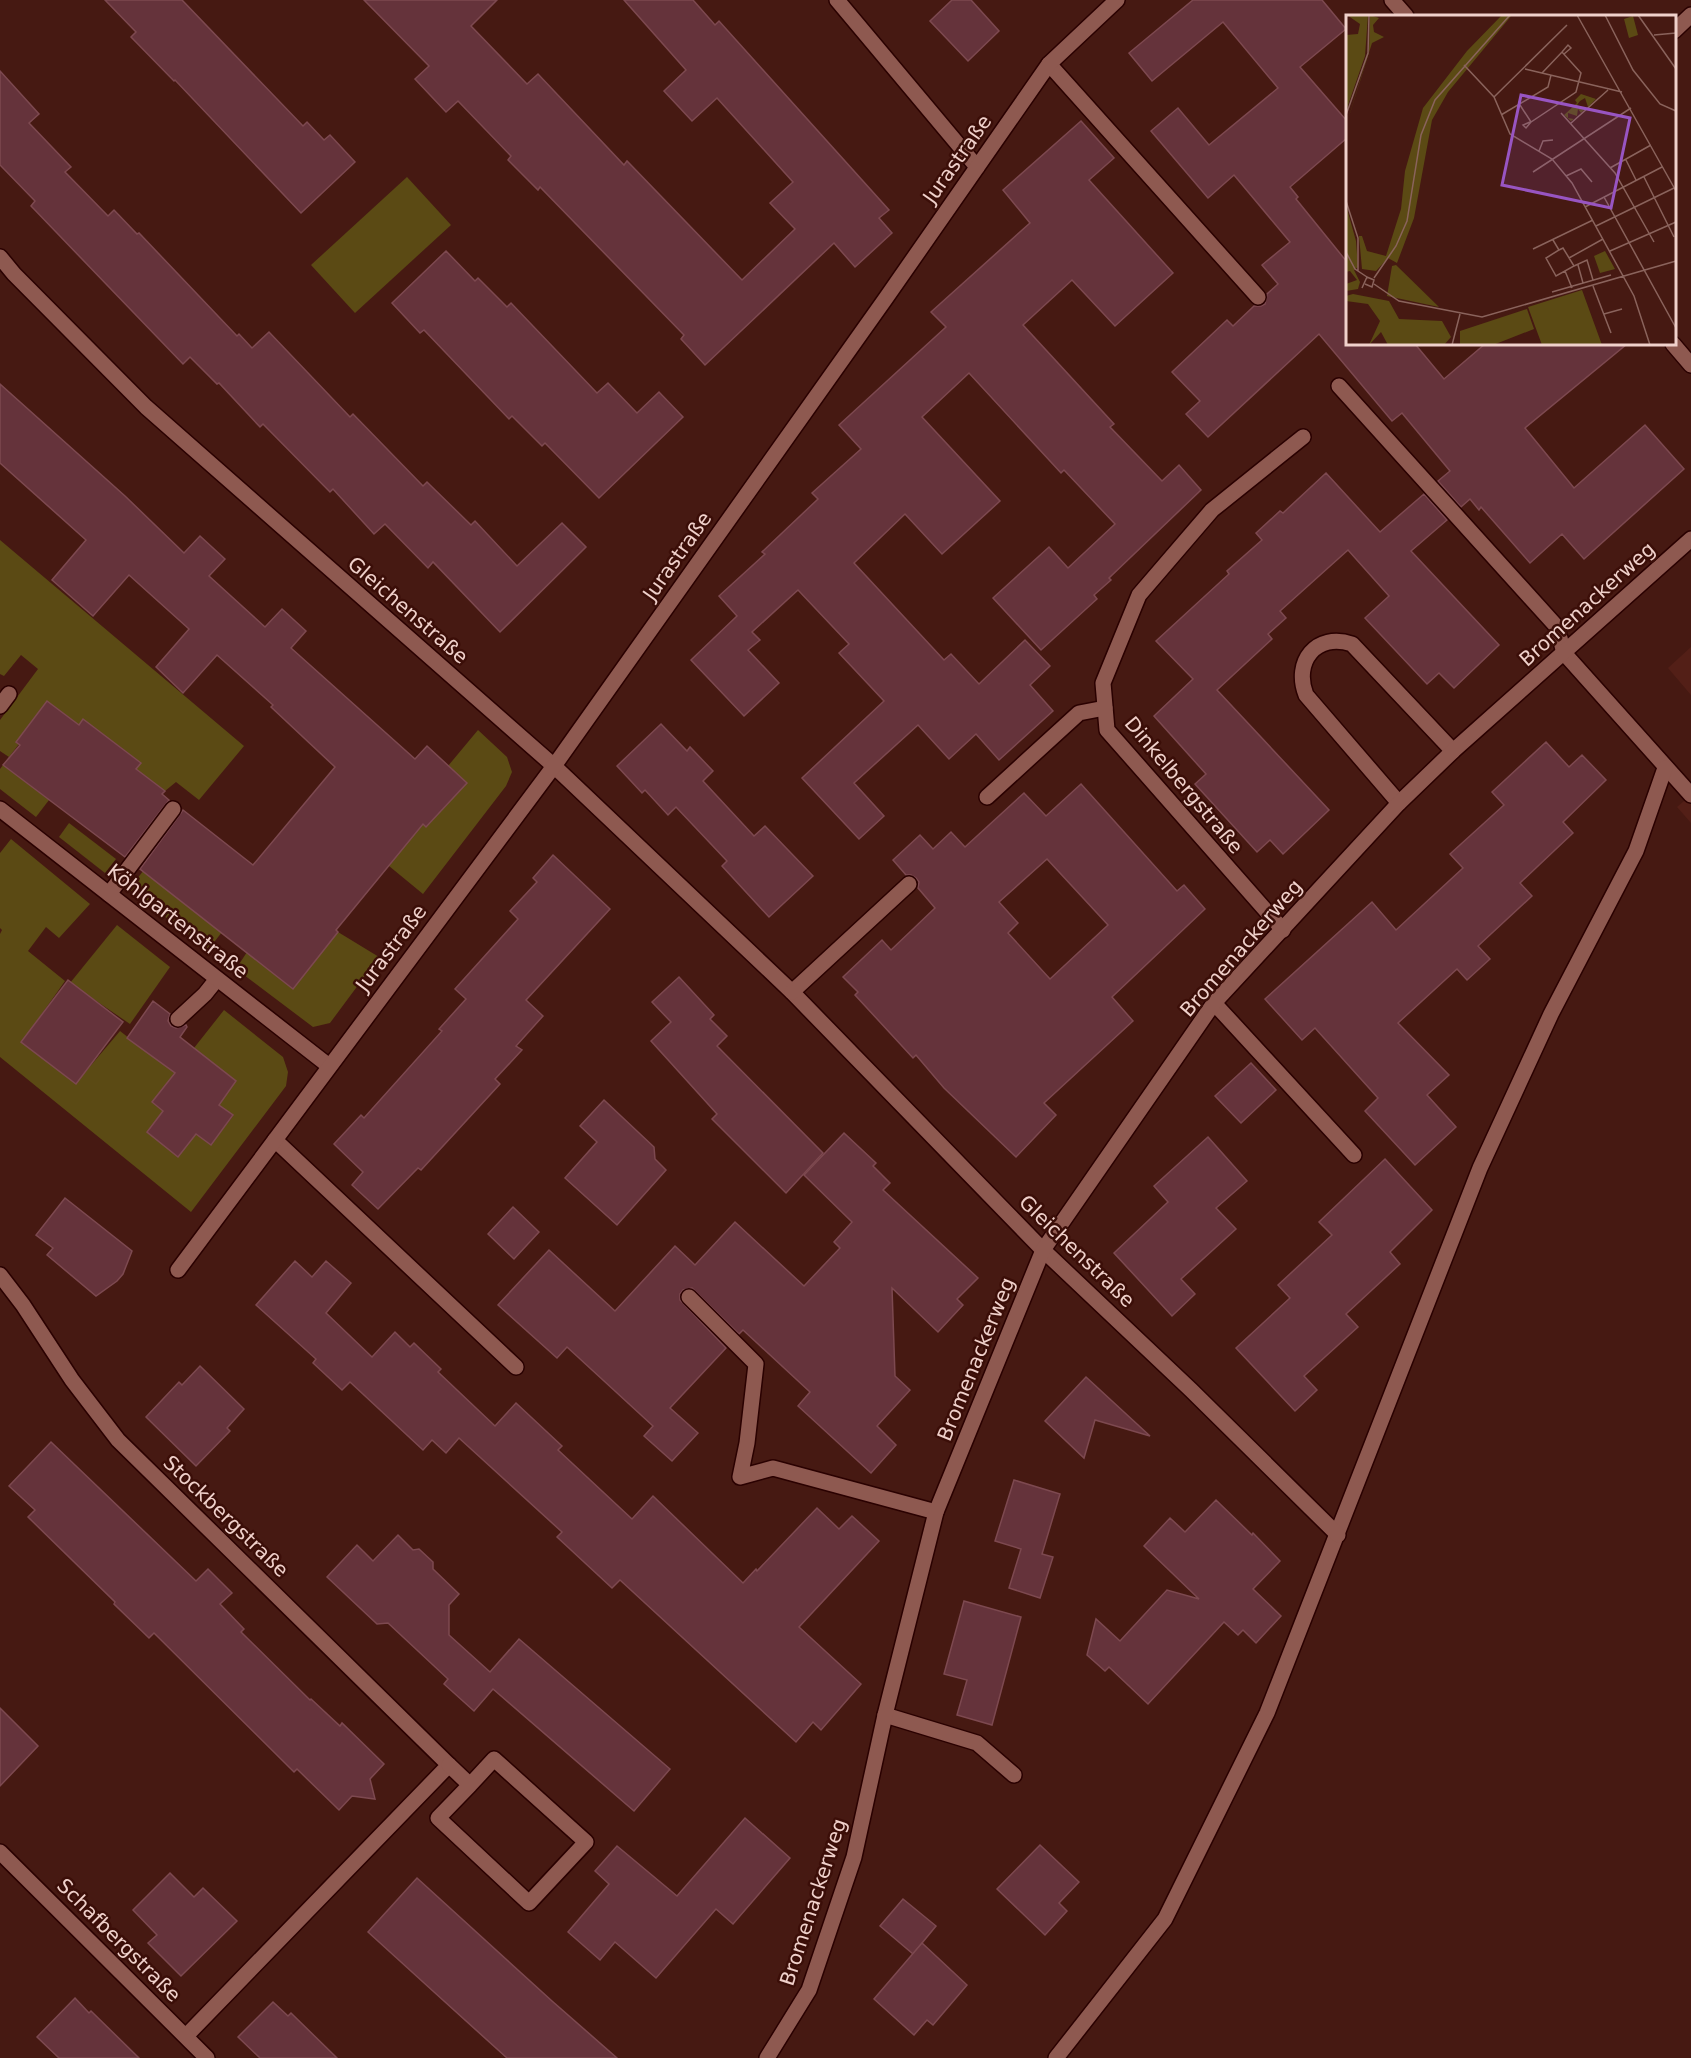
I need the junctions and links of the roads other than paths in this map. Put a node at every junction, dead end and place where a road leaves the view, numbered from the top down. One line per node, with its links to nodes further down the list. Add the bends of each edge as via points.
1 (837, 0): 8 (street)
2 (1118, 0): 7 (street, Jurastraße)
3 (1392, 0): 4 (street)
4 (1405, 15)
5 (1691, 15): 6 (street)
6 (1676, 29)
7 (1049, 64): 8 (street, Jurastraße); 10 (street)
8 (977, 167): 19 (street, Jurastraße)
9 (0, 257): 19 (street, Gleichenstraße, via 146,407)
10 (1258, 297)
11 (1674, 345): 12 (street)
12 (1691, 365)
13 (1339, 386): 16 (street, via 1557,627)
14 (1303, 437): 17 (street, Dinkelbergstraße, via 1212,510 1139,595 1103,682)
15 (1691, 539): 16 (street, Bromenackerweg)
16 (1564, 653): 18 (street, Bromenackerweg); 20 (street)
17 (1105, 708): 22 (street, via 1079,713); 28 (street, Dinkelbergstraße, via 1107,730)
18 (1453, 752): 23 (street, Bromenackerweg); 23 (street, via 1352,644 1330,641 1312,651 1305,660 1301,683 1306,695)
19 (554, 766): 30 (street, Gleichenstraße); 33 (street, Jurastraße)
20 (1665, 768): 21 (street); 42 (street, via 1636,850 1551,1014 1480,1168)
21 (1691, 795)
22 (987, 797)
23 (1399, 803): 28 (street, Bromenackerweg)
24 (173, 809): 27 (street)
25 (2, 815): 27 (street, Köhlgartenstraße)
26 (909, 884): 30 (street)
27 (109, 894): 29 (street, Köhlgartenstraße)
28 (1282, 930): 31 (street, Bromenackerweg)
29 (217, 979): 32 (street); 33 (street, Köhlgartenstraße)
30 (792, 992): 36 (street, Gleichenstraße)
31 (1214, 1003): 35 (street); 36 (street, Bromenackerweg)
32 (178, 1019)
33 (329, 1066): 34 (street, Jurastraße)
34 (274, 1140): 37 (street, Jurastraße); 40 (street)
35 (1354, 1155)
36 (1043, 1250): 41 (street, Bromenackerweg); 42 (street, Gleichenstraße)
37 (178, 1270)
38 (0, 1275): 44 (street, Stockbergstraße, via 118,1440)
39 (689, 1297): 41 (street, via 756,1364 740,1477 773,1468)
40 (516, 1367)
41 (936, 1512): 43 (street, Bromenackerweg)
42 (1338, 1534): 51 (street, via 1267,1713 1165,1919)
43 (885, 1715): 45 (street, via 977,1743); 50 (street, Bromenackerweg, via 854,1857 809,1990)
44 (449, 1764): 46 (street, Stockbergstraße); 48 (street)
45 (1014, 1775)
46 (470, 1785): 46 (street, via 495,1759 586,1842 529,1903 438,1818)
47 (0, 1852): 48 (street, Schafbergstraße)
48 (186, 2036): 49 (street, Schafbergstraße)
49 (207, 2058)
50 (767, 2058)
51 (1056, 2058)

